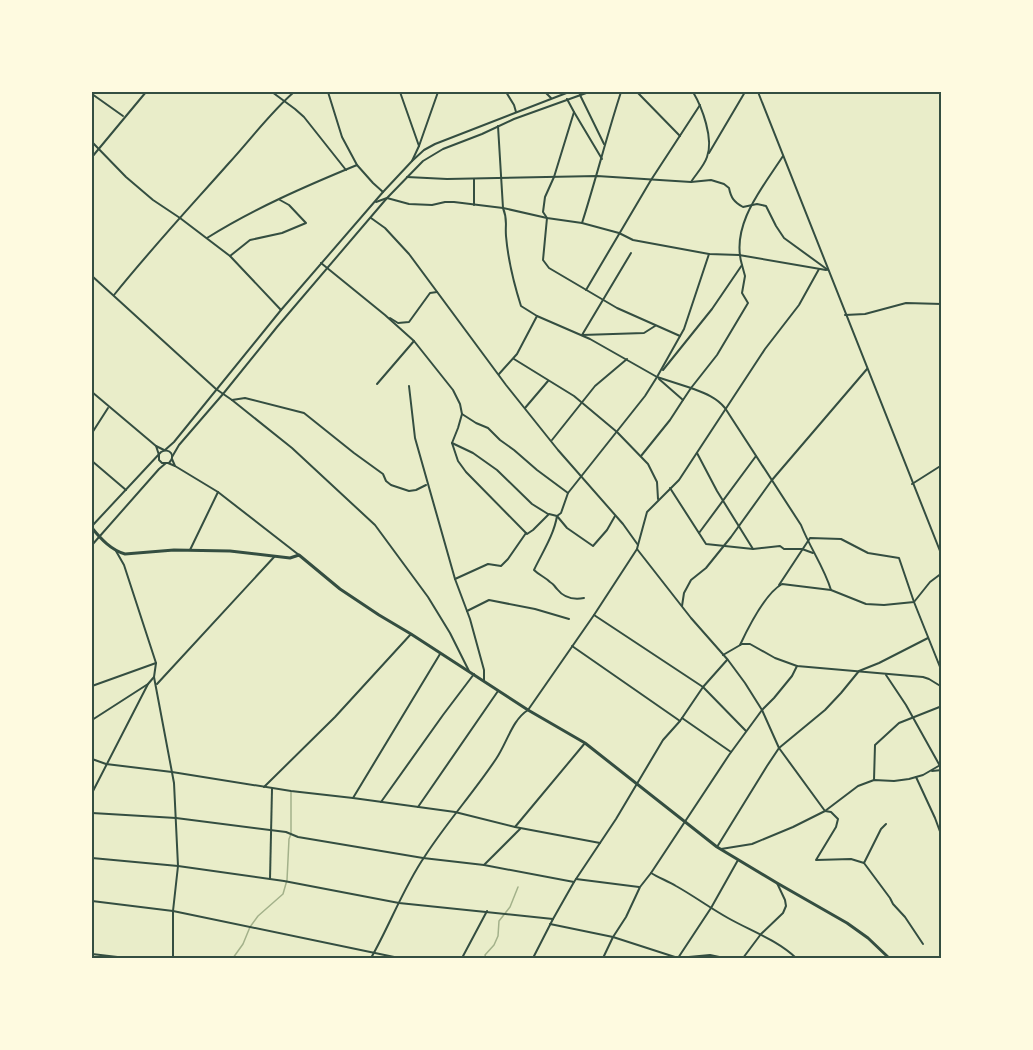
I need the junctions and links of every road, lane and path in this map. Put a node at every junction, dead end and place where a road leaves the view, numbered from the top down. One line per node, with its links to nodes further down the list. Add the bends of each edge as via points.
1 (140, 92): 20 (street)
2 (146, 92): 20 (street)
3 (294, 92): 25 (street)
4 (328, 92): 42 (street, via 342,137)
5 (400, 92): 35 (street)
6 (431, 92): 22 (street)
7 (438, 92): 22 (street)
8 (506, 92): 28 (street)
9 (545, 92): 23 (street)
10 (570, 92): 21 (street)
11 (589, 92): 19 (street)
12 (621, 92): 34 (street)
13 (637, 92): 32 (street)
14 (693, 92): 27 (street)
15 (745, 92): 37 (street)
16 (758, 92): 38 (street)
17 (274, 93): 25 (street)
18 (92, 94): 30 (street)
19 (580, 95): 24 (street); 34 (street)
20 (142, 96): 30 (street)
21 (561, 96): 23 (street); 26 (street)
22 (435, 97): 35 (street)
23 (552, 99): 28 (street)
24 (567, 99): 26 (street); 29 (street)
25 (284, 100): 43 (street, via 304,117); 58 (street)
26 (562, 101): 31 (street)
27 (700, 105): 32 (street); 37 (street, via 708,136)
28 (516, 112): 41 (street, via 435,144)
29 (574, 112): 40 (street); 46 (street)
30 (124, 117): 36 (street)
31 (498, 126): 45 (street, via 443,149); 47 (street)
32 (680, 136): 49 (street)
33 (92, 142): 36 (street)
34 (604, 144): 40 (street)
35 (419, 146): 41 (street)
36 (99, 148): 39 (street); 58 (street, via 142,191)
37 (708, 156): 50 (street)
38 (784, 156): 56 (street); 74 (street)
39 (92, 157)
40 (602, 159): 44 (street)
41 (412, 161): 51 (street)
42 (357, 165): 43 (street); 51 (street)
43 (346, 170): 53 (street)
44 (597, 176): 46 (street); 49 (street); 61 (street)
45 (407, 177): 48 (street); 52 (street)
46 (554, 177): 47 (street); 60 (street, via 545,197)
47 (502, 178): 48 (street); 57 (street)
48 (474, 179): 55 (street)
49 (651, 180): 50 (street); 62 (street)
50 (692, 182): 56 (street, via 711,180 724,184 736,203)
51 (383, 192): 54 (street)
52 (387, 198): 54 (street); 55 (street, via 409,204); 59 (street)
53 (280, 200): 64 (street); 69 (street, via 306,223 250,240)
54 (375, 202): 63 (street)
55 (474, 204): 57 (street)
56 (750, 206): 68 (street); 74 (street, via 766,206 784,238)
57 (503, 208): 60 (street); 84 (street, via 518,297 521,306)
58 (180, 218): 64 (street); 78 (street)
59 (370, 218): 65 (street); 77 (street, via 409,254)
60 (546, 218): 61 (street); 76 (street, via 543,260 549,268)
61 (582, 223): 62 (street)
62 (620, 233): 67 (street, via 633,240); 76 (street)
63 (344, 238): 65 (street); 70 (street)
64 (206, 239): 69 (street)
65 (350, 242): 72 (street)
66 (632, 253): 79 (street)
67 (709, 254): 68 (street); 89 (street)
68 (739, 255): 71 (street); 73 (street)
69 (230, 256): 81 (street)
70 (321, 264): 72 (street); 81 (street)
71 (742, 265): 97 (street); 101 (street, via 742,293 748,303 717,355)
72 (327, 268): 82 (street); 87 (street)
73 (819, 269): 74 (street); 110 (street, via 799,305)
74 (828, 270): 83 (street)
75 (92, 276): 78 (street)
76 (586, 290): 79 (street)
77 (437, 292): 82 (street, via 430,293 409,322 398,323); 96 (street)
78 (114, 295): 102 (street)
79 (603, 300): 86 (street); 88 (street)
80 (942, 304): 83 (street, via 906,303)
81 (281, 310): 85 (street)
82 (385, 315): 90 (street)
83 (845, 315): 94 (street)
84 (537, 316): 88 (street); 91 (street)
85 (272, 322): 87 (street); 93 (street)
86 (655, 326): 88 (street, via 644,333); 89 (street)
87 (277, 327): 95 (street)
88 (582, 335): 92 (street)
89 (680, 336): 97 (street)
90 (414, 341): 99 (street); 111 (street, via 453,390)
91 (514, 359): 96 (street); 98 (street)
92 (627, 359): 97 (street); 107 (street)
93 (236, 365): 95 (street); 102 (street)
94 (867, 369): 128 (street); 130 (street)
95 (242, 370): 104 (street)
96 (498, 375): 109 (street)
97 (657, 377): 101 (street); 106 (street); 112 (street)
98 (548, 381): 107 (street); 109 (street)
99 (377, 384)
100 (408, 386): 129 (street, via 415,438)
101 (691, 388): 106 (street); 110 (street)
102 (216, 389): 104 (street); 117 (street)
103 (92, 392): 108 (street)
104 (223, 394): 105 (street); 122 (street)
105 (232, 400): 129 (street, via 244,398 304,413 383,474 391,485 409,491); 176 (street, via 292,448 375,525 428,597)
106 (683, 400): 120 (street)
107 (581, 402): 112 (street); 114 (street)
108 (109, 407): 113 (street); 116 (street)
109 (525, 408): 114 (street)
110 (725, 408): 118 (street); 121 (street)
111 (462, 414): 115 (street); 134 (street, via 488,428)
112 (617, 432): 120 (street); 127 (street)
113 (92, 433)
114 (552, 440): 127 (street)
115 (452, 443): 137 (street, via 497,470 532,504); 142 (street, via 453,452 466,472)
116 (156, 446): 117 (street); 119 (street)
117 (164, 450): 119 (street); 122 (street)
118 (697, 453): 131 (street); 136 (street)
119 (159, 455): 124 (street, via 160,461); 132 (street)
120 (641, 456): 135 (street, via 657,482)
121 (756, 456): 128 (street); 136 (street)
122 (172, 458): 124 (street); 125 (street)
123 (92, 461): 132 (street)
124 (167, 463): 125 (street); 144 (street)
125 (175, 465): 133 (street)
126 (942, 465): 130 (street)
127 (581, 476): 134 (street); 139 (street)
128 (772, 480): 140 (street); 145 (street)
129 (427, 484): 158 (street)
130 (912, 484): 156 (street)
131 (670, 488): 135 (street); 143 (street)
132 (126, 490): 141 (street)
133 (218, 492): 151 (street); 154 (street)
134 (568, 493): 138 (street)
135 (658, 499): 148 (street, via 646,512)
136 (723, 501): 140 (street); 143 (street)
137 (549, 514): 138 (street); 142 (street)
138 (557, 516): 139 (street, via 593,546); 161 (street, via 555,530 534,570 564,596)
139 (615, 516): 148 (street)
140 (739, 526): 147 (street); 149 (street)
141 (92, 527): 144 (main road)
142 (526, 533): 158 (street, via 501,566 488,564)
143 (699, 533): 147 (street, via 706,544)
144 (100, 537): 146 (street); 152 (main road)
145 (808, 541): 150 (street); 153 (street); 162 (street, via 841,539 868,553 899,558)
146 (92, 545)
147 (724, 546): 149 (street); 163 (street, via 691,580)
148 (637, 547): 163 (street); 165 (street)
149 (753, 549): 150 (street)
150 (802, 549): 153 (street); 159 (street)
151 (190, 550): 152 (main road, via 125,554); 155 (main road)
152 (116, 551): 174 (street)
153 (815, 554): 160 (street)
154 (299, 555): 155 (main road); 167 (main road, via 340,589)
155 (275, 556): 184 (street)
156 (942, 556)
157 (942, 573): 162 (street)
158 (456, 579): 164 (street)
159 (779, 585): 160 (street); 169 (street, via 748,627)
160 (831, 590): 162 (street, via 866,604)
161 (584, 598)
162 (914, 602): 168 (street)
163 (682, 606): 172 (street)
164 (467, 611): 166 (street, via 489,600); 182 (street)
165 (594, 615): 170 (street); 186 (street)
166 (569, 619)
167 (411, 634): 171 (main road); 208 (street)
168 (928, 638): 177 (street); 178 (street)
169 (740, 645): 172 (street); 175 (street, via 750,644)
170 (572, 646): 190 (street); 193 (street)
171 (441, 653): 176 (main road); 211 (street)
172 (723, 655): 173 (street)
173 (728, 660): 186 (street); 191 (street)
174 (156, 663): 181 (street); 185 (street)
175 (797, 666): 177 (street); 191 (street)
176 (469, 671): 179 (main road)
177 (859, 671): 180 (street); 197 (street, via 825,710)
178 (942, 672)
179 (474, 674): 182 (main road); 212 (street)
180 (885, 674): 187 (street, via 929,679); 192 (street)
181 (154, 677): 183 (street); 184 (street)
182 (484, 681): 188 (main road)
183 (148, 684): 194 (street); 200 (street)
184 (156, 685): 204 (street)
185 (92, 686)
186 (703, 687): 193 (street); 195 (street)
187 (942, 687)
188 (499, 690): 190 (main road); 213 (street)
189 (942, 706): 192 (street)
190 (528, 710): 196 (main road); 215 (street, via 518,718 503,750)
191 (762, 710): 195 (street); 197 (street)
192 (913, 717): 201 (street); 206 (street, via 899,723 875,745)
193 (681, 719): 198 (street); 207 (street)
194 (92, 720)
195 (746, 731): 198 (street)
196 (585, 743): 207 (main road); 220 (street)
197 (779, 748): 214 (street); 225 (street)
198 (731, 752): 218 (street)
199 (92, 759): 200 (street)
200 (106, 764): 204 (street); 210 (street)
201 (941, 765): 203 (street)
202 (942, 770): 203 (street)
203 (932, 771): 205 (street)
204 (172, 772): 208 (street); 217 (street)
205 (916, 777): 206 (street); 223 (street)
206 (874, 780): 214 (street, via 858,786)
207 (636, 784): 218 (main road); 224 (street)
208 (264, 787): 209 (street)
209 (272, 788): 211 (street); 222 (street)
210 (92, 790)
211 (352, 798): 212 (street)
212 (381, 802): 213 (street)
213 (418, 807): 215 (street)
214 (825, 811): 226 (street, via 757,843); 230 (street, via 838,819 816,860)
215 (455, 812): 220 (street); 228 (street)
216 (92, 813): 217 (street)
217 (176, 818): 222 (street); 232 (street)
218 (684, 822): 225 (main road); 233 (street)
219 (886, 824): 230 (street)
220 (515, 828): 221 (street)
221 (521, 829): 224 (street); 231 (street)
222 (272, 830): 228 (street); 234 (street)
223 (942, 837)
224 (600, 843): 235 (street)
225 (717, 847): 226 (main road)
226 (721, 849): 229 (main road)
227 (92, 858): 232 (street)
228 (423, 858): 231 (street); 239 (street)
229 (738, 860): 236 (main road); 240 (street)
230 (864, 862): 247 (street)
231 (484, 865): 235 (street)
232 (178, 866): 234 (street); 241 (street)
233 (651, 873): 237 (street); 240 (street)
234 (270, 879): 239 (street)
235 (575, 880): 237 (street); 243 (street)
236 (777, 883): 245 (street, via 786,906); 261 (main road, via 847,923)
237 (640, 887): 246 (street)
238 (92, 901): 241 (street)
239 (399, 903): 242 (street); 248 (street)
240 (711, 908): 245 (street); 257 (street)
241 (173, 911): 248 (street); 251 (street)
242 (487, 911): 243 (street); 254 (street)
243 (553, 919): 244 (street)
244 (550, 924): 246 (street); 255 (street)
245 (761, 934): 259 (street); 260 (street)
246 (613, 937): 256 (street); 257 (street)
247 (923, 944)
248 (374, 953): 252 (street); 253 (street)
249 (92, 954): 250 (street)
250 (126, 958)
251 (173, 958)
252 (371, 958)
253 (399, 958)
254 (462, 958)
255 (533, 958)
256 (603, 958)
257 (678, 958): 258 (street)
258 (724, 958)
259 (743, 958)
260 (798, 958)
261 (889, 958)

